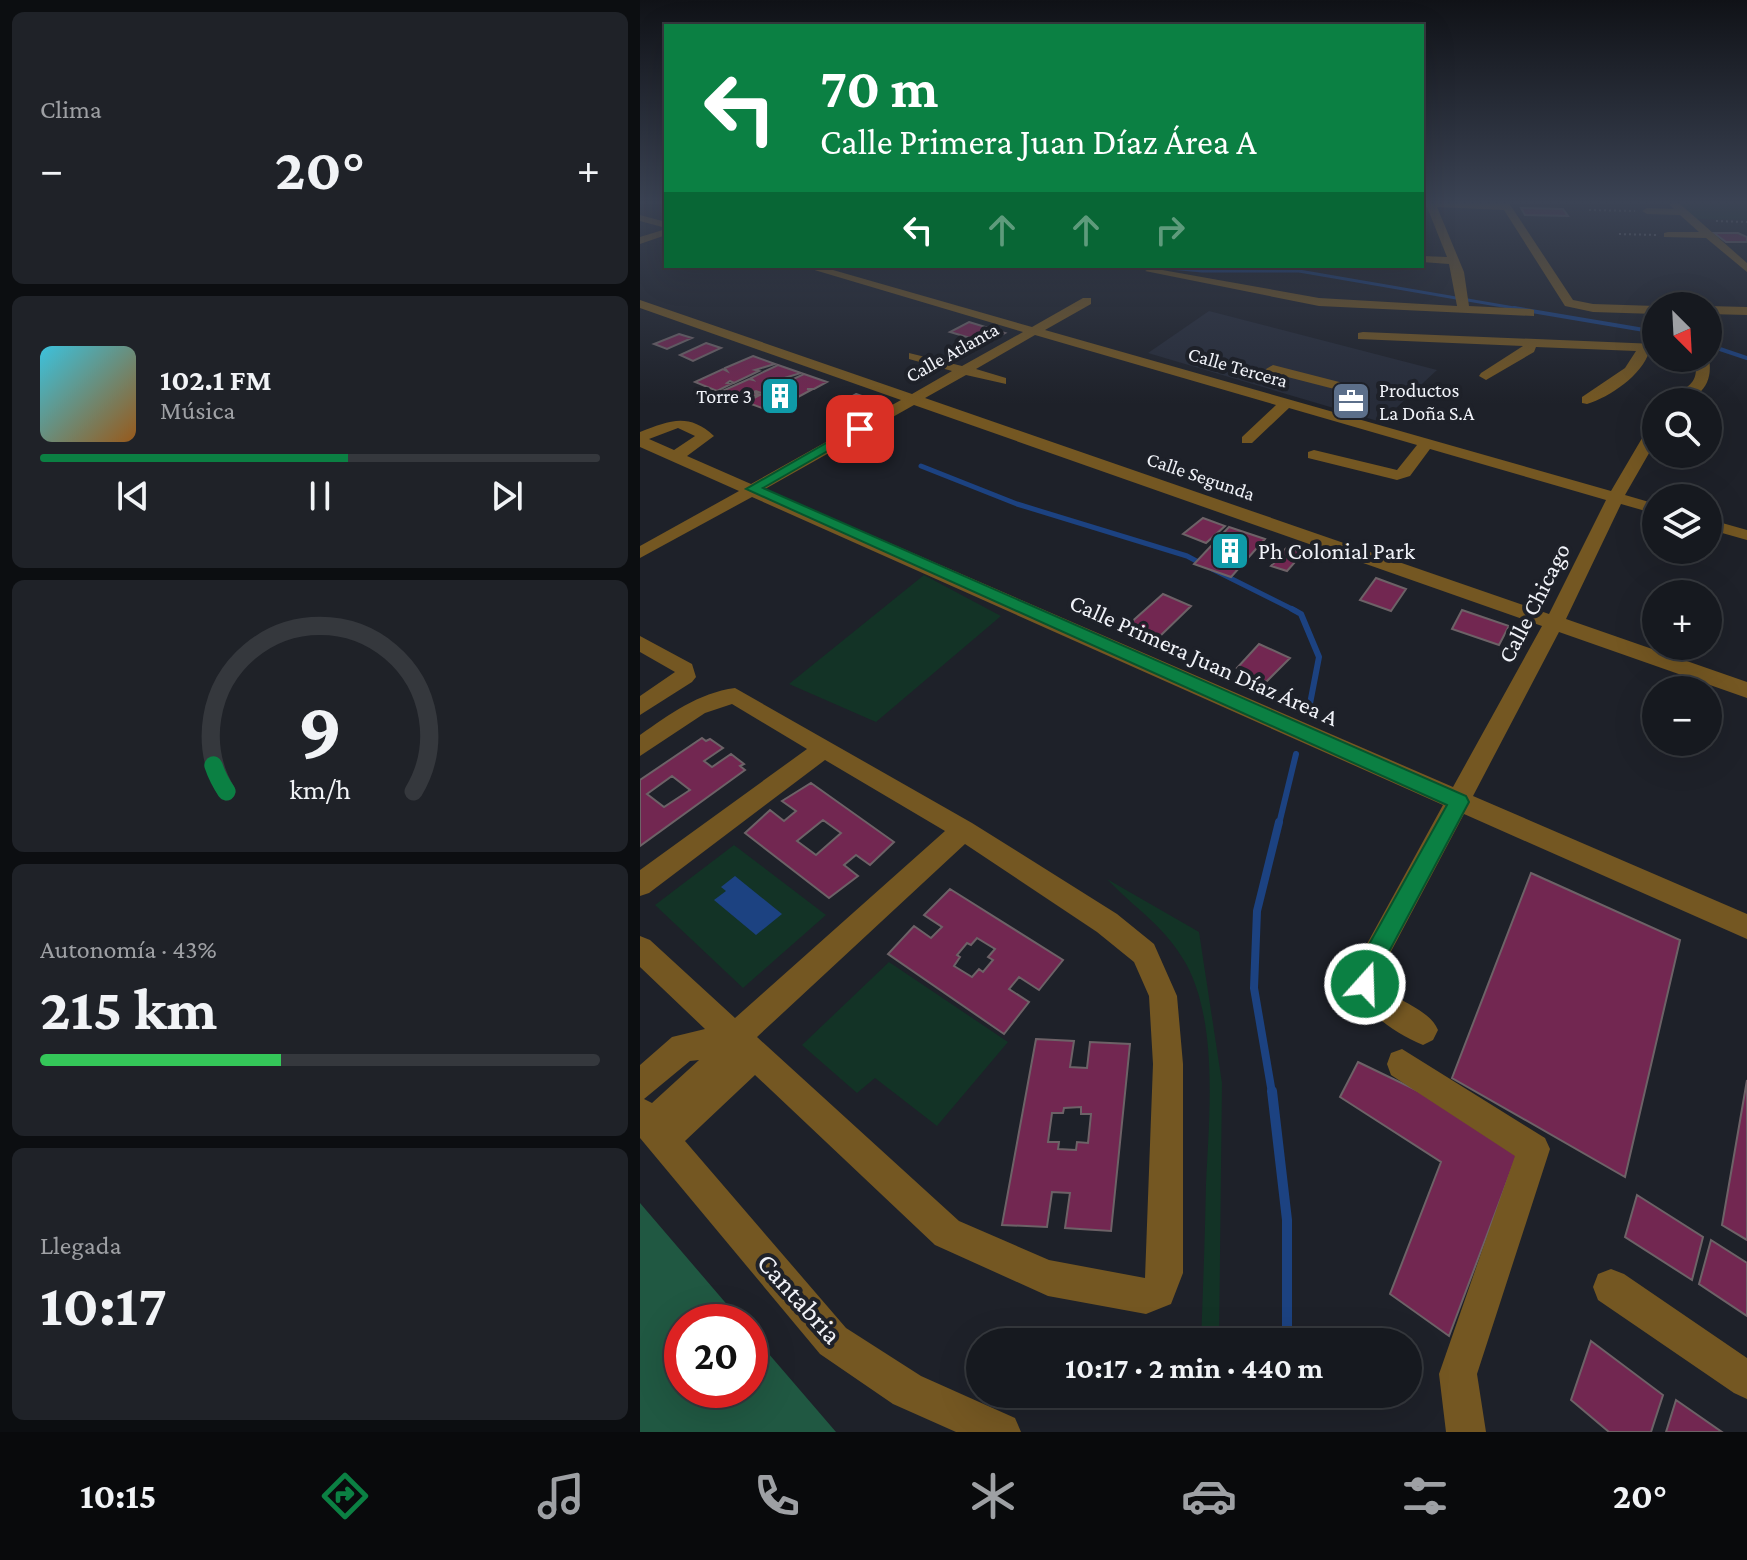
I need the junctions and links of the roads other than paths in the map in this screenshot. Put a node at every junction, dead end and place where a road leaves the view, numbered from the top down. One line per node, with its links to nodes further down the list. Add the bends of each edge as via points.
1 (820, 270): 14 (street, Calle Tercera)
2 (1457, 270): 6 (street)
3 (1545, 270): 8 (street, via 1563,298)
4 (1151, 271): 6 (street, via 1319,302)
5 (1087, 301): 14 (street, Calle Atlanta)
6 (1461, 302): 13 (street)
7 (640, 304): 29 (street, Calle Segunda)
8 (1574, 305): 9 (street); 10 (street)
9 (1559, 306)
10 (1642, 309)
11 (1722, 310): 12 (street)
12 (1747, 311)
13 (1530, 313)
14 (1035, 331): 22 (street, Calle Atlanta); 31 (street, Calle Tercera)
15 (1363, 336): 16 (street)
16 (1530, 342): 17 (street); 24 (street, via 1529,349)
17 (1642, 348)
18 (914, 356): 22 (street)
19 (1642, 358): 30 (street)
20 (869, 369): 29 (street)
21 (1273, 369): 25 (street)
22 (965, 370): 26 (street); 29 (street, Calle Atlanta)
23 (1704, 372): 28 (street)
24 (1486, 376)
25 (1306, 378): 27 (street); 31 (street)
26 (1001, 381)
27 (1346, 388)
28 (1695, 388)
29 (922, 395): 38 (street, Calle Atlanta); 44 (street, Calle Segunda)
30 (1587, 400)
31 (1282, 403): 33 (street); 34 (street, Calle Tercera)
32 (640, 439): 37 (street, Calle Primera Juan Díaz Área A); 37 (street, via 679,423 706,436)
33 (1247, 440)
34 (1426, 444): 36 (street, via 1397,475); 39 (street, Calle Tercera)
35 (1642, 452): 39 (street, Calle Chicago)
36 (1314, 455)
37 (676, 456): 38 (street, Calle Primera Juan Díaz Área A)
38 (752, 489): 43 (street, Calle Atlanta); 50 (street, Calle Primera Juan Díaz Área A)
39 (1616, 497): 40 (street, Calle Tercera); 44 (street, Calle Chicago)
40 (1642, 505)
41 (1722, 528): 42 (street)
42 (1747, 535)
43 (640, 553)
44 (1554, 623): 46 (street, Calle Segunda); 50 (street, Calle Chicago)
45 (640, 643): 47 (street, via 685,669 685,677)
46 (1747, 690)
47 (640, 707)
48 (640, 747): 49 (street, via 707,703 735,696)
49 (824, 749): 51 (street); 52 (street)
50 (1459, 802): 53 (street, Calle Primera Juan Díaz Área A); 55 (street, Calle Chicago, via 1365,973 1373,996)
51 (963, 830): 56 (street); 56 (street, via 1107,923 1144,953 1163,996 1168,1064 1165,1273 1158,1291 1146,1296 1048,1278 947,1233)
52 (640, 885)
53 (1747, 927)
54 (640, 949): 56 (street)
55 (1423, 1030)
56 (745, 1045): 58 (street, via 683,1048); 59 (street)
57 (1402, 1064): 63 (street, via 1534,1149 1458,1374)
58 (640, 1085)
59 (651, 1126): 62 (street, Cantabria, via 833,1341 907,1390)
60 (1611, 1287): 61 (street)
61 (1747, 1380)
62 (1001, 1432)
63 (1466, 1432)

